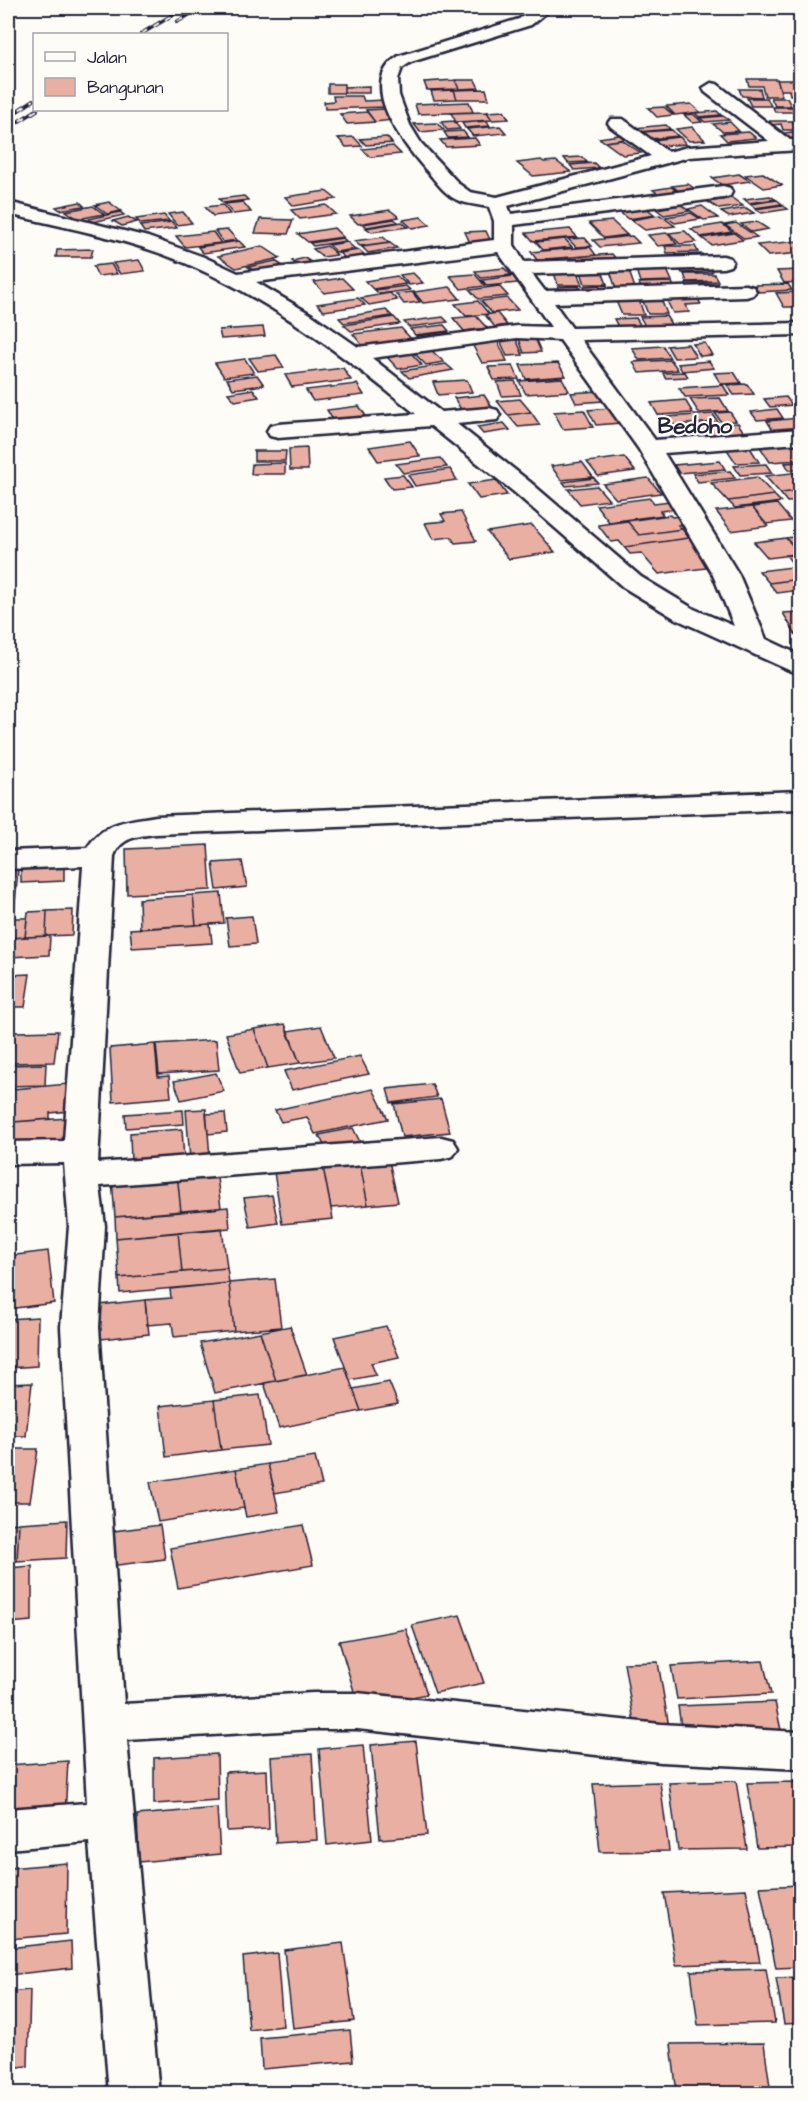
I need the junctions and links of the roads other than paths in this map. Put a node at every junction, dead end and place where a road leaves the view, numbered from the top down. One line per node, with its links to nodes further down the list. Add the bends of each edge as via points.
1 (544, 8): 8 (street, via 525,22 405,59 394,66 390,79 393,108 414,146 452,188)
2 (711, 88): 4 (street)
3 (617, 123): 5 (street)
4 (793, 145): 5 (street, via 725,148)
5 (665, 158): 8 (street)
6 (723, 192): 8 (street)
7 (8, 208): 11 (street, via 142,241)
8 (500, 212): 9 (street)
9 (504, 245): 10 (street); 11 (street)
10 (518, 268): 12 (street, via 719,255); 13 (street)
11 (236, 279): 16 (street)
12 (746, 291): 13 (street); 15 (street)
13 (540, 297): 14 (street)
14 (566, 334): 15 (street); 16 (street, via 517,332); 21 (street)
15 (792, 335)
16 (354, 354): 18 (street)
17 (489, 415): 18 (street)
18 (437, 420): 19 (street); 22 (street, via 632,582 685,614)
19 (278, 431)
20 (801, 436): 21 (street)
21 (649, 447): 22 (street, via 726,575)
22 (755, 644): 23 (street)
23 (801, 664)
24 (801, 800): 25 (street, via 156,825 112,835 102,845)
25 (99, 856): 26 (street); 29 (street)
26 (8, 860)
27 (441, 1148): 29 (street)
28 (8, 1153): 29 (street)
29 (81, 1164): 30 (street, via 87,1226 80,1327)
30 (103, 1723): 31 (street, via 357,1711 661,1743); 32 (street)
31 (801, 1751)
32 (112, 1821): 33 (street); 34 (street)
33 (8, 1829)
34 (134, 2094)

